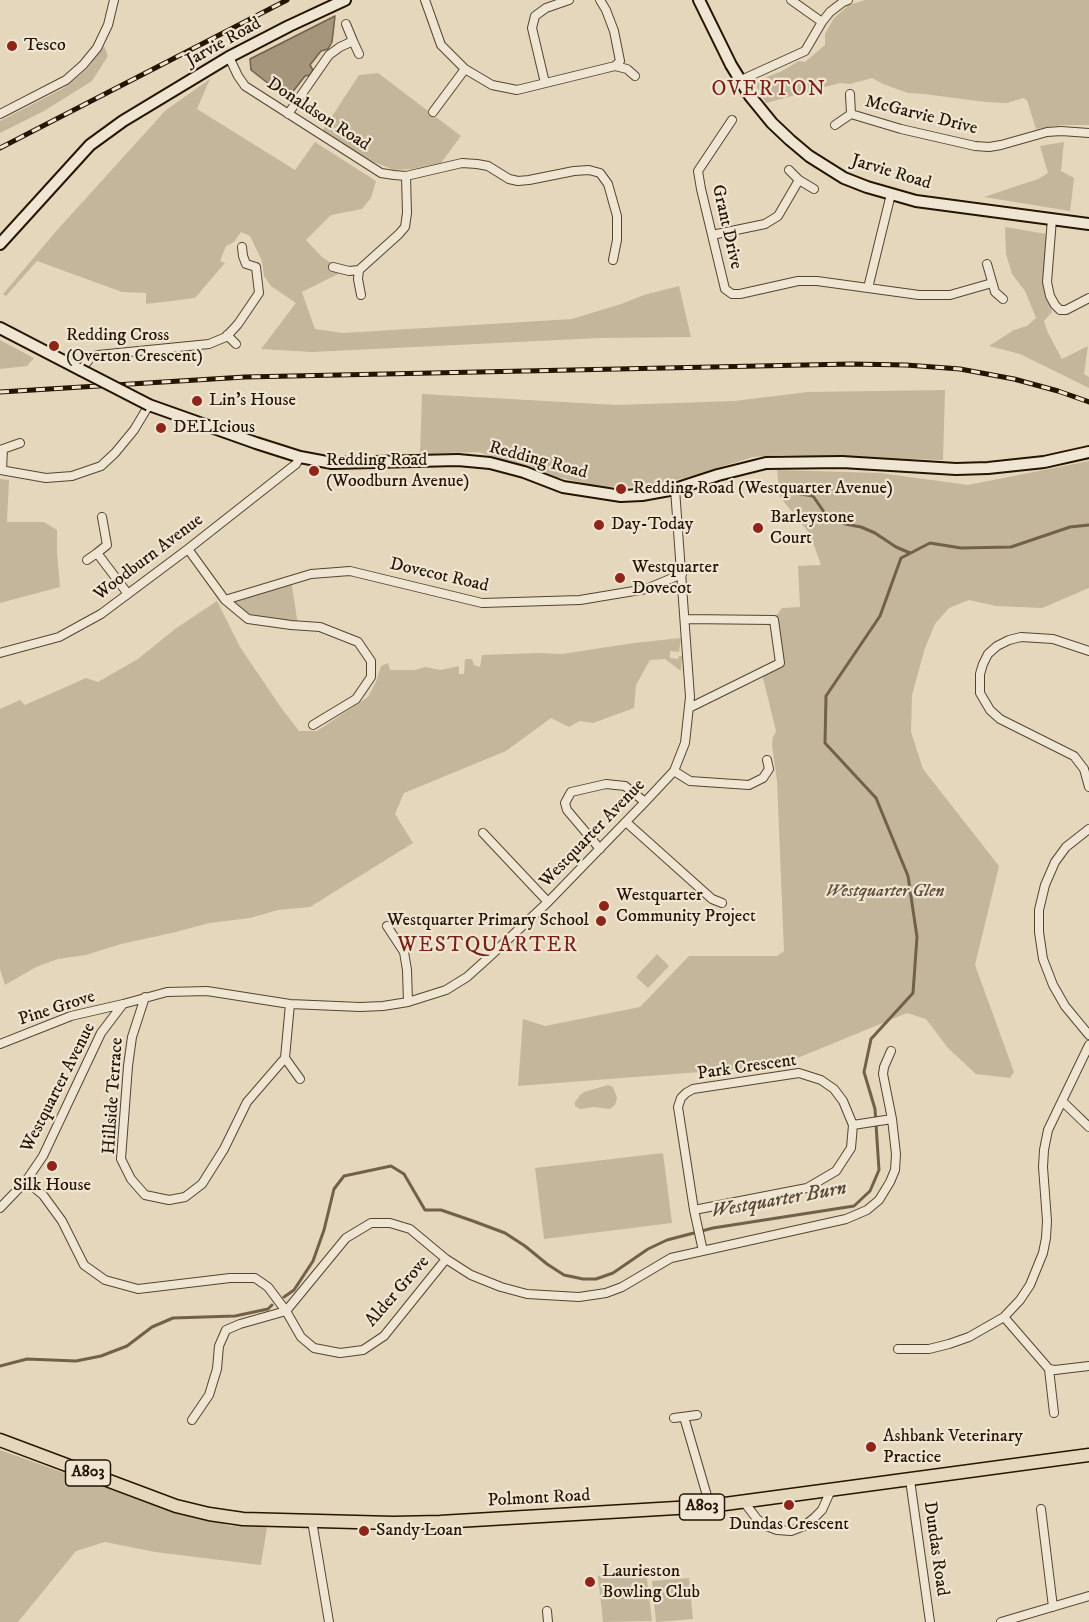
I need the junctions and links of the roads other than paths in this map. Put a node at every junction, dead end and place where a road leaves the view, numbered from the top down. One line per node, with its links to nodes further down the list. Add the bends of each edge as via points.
1 (114, 0): 21 (street, via 108,25 83,65 66,80)
2 (345, 0): 13 (main road, Jarvie Road)
3 (424, 0): 15 (street, via 441,45)
4 (569, 0): 18 (street, via 535,16 532,28)
5 (600, 0): 14 (street, via 614,31 620,61)
6 (699, 0): 17 (main road, Jarvie Road)
7 (790, 0): 9 (street)
8 (848, 0): 9 (street)
9 (822, 22): 17 (street, via 805,51)
10 (346, 24): 11 (street)
11 (354, 41): 12 (street); 22 (street, via 330,55)
12 (359, 54)
13 (229, 57): 22 (street, Donaldson Road, via 245,86); 35 (main road, Jarvie Road, via 123,121 90,146)
14 (615, 66): 16 (street); 18 (street)
15 (465, 69): 18 (street, via 492,85 517,90); 20 (street)
16 (635, 76)
17 (740, 81): 31 (main road, Jarvie Road, via 772,123 809,156 844,178)
18 (545, 83)
19 (850, 94): 23 (street, McGarvie Drive)
20 (433, 112)
21 (0, 114)
22 (288, 114): 28 (street, Donaldson Road, via 381,172)
23 (851, 114): 25 (street, McGarvie Drive); 26 (street, McGarvie Drive, via 982,147 1047,132)
24 (732, 120): 34 (street, Grant Drive, via 698,171)
25 (835, 125)
26 (1089, 133)
27 (789, 170): 29 (street)
28 (406, 176): 37 (street, Donaldson Road, via 462,164 489,166 518,181 574,171 600,173 608,184 617,216); 40 (street, via 405,227)
29 (799, 180): 30 (street); 34 (street, via 778,216 765,224)
30 (814, 189)
31 (891, 194): 32 (main road, Jarvie Road, via 916,201); 42 (street)
32 (1052, 219): 33 (main road, Jarvie Road); 44 (street, via 1047,282 1050,296 1060,310)
33 (1089, 224)
34 (712, 236): 42 (street, Grant Drive, via 725,289 732,294 798,281)
35 (0, 244)
36 (242, 247): 47 (street, via 246,264 256,267 262,283 259,293)
37 (613, 260)
38 (987, 264): 41 (street)
39 (333, 267): 40 (street)
40 (359, 270): 43 (street)
41 (992, 283): 42 (street, Grant Drive, via 951,295); 45 (street)
42 (868, 288)
43 (361, 295)
44 (1089, 298)
45 (1003, 299)
46 (0, 328): 49 (main road, Redding Road)
47 (227, 335): 48 (street); 49 (street, via 209,345 91,357)
48 (236, 344)
49 (81, 370): 50 (main road, Redding Road, bridge)
50 (149, 405): 54 (main road, Redding Road); 55 (street, via 134,430 101,466 72,477 46,478)
51 (20, 443): 52 (street)
52 (2, 449): 55 (street)
53 (1089, 452): 56 (main road, Redding Road, via 988,468 766,463)
54 (300, 457): 56 (main road, Redding Road, via 332,464 458,460 490,463 563,487 621,496); 58 (street, Woodburn Avenue)
55 (1, 470)
56 (675, 489): 61 (street, Westquarter Avenue)
57 (102, 517): 59 (street, via 107,545)
58 (188, 549): 62 (street, Woodburn Avenue); 63 (street)
59 (97, 553): 60 (street); 62 (street)
60 (87, 560)
61 (682, 574): 63 (street, Dovecot Road, via 646,589 580,600 482,603 350,571 312,574); 64 (street, Westquarter Avenue)
62 (128, 594): 66 (street, Woodburn Avenue, via 59,637)
63 (225, 600): 68 (street, via 249,619 320,627 358,642 371,661 371,677 356,699)
64 (686, 619): 67 (street, Westquarter Avenue); 67 (street, via 774,620 780,663)
65 (1089, 651): 71 (street, via 1053,639 1021,637 988,654 980,674 980,693 990,710 1000,719 1074,756 1084,769)
66 (0, 653)
67 (689, 708): 70 (street, Westquarter Avenue, via 685,743)
68 (313, 725)
69 (766, 760): 70 (street, via 769,769 764,778 749,785 690,780)
70 (674, 771): 72 (street, Westquarter Avenue)
71 (1089, 787)
72 (645, 802): 73 (street, Westquarter Avenue); 76 (street, via 624,786 606,784 572,792 565,802 567,810)
73 (626, 822): 76 (street, Westquarter Avenue); 78 (street, via 711,899)
74 (1089, 829): 84 (street, via 1066,847 1055,862 1039,910 1039,932 1053,986)
75 (483, 833): 77 (street)
76 (600, 849): 77 (street, Westquarter Avenue)
77 (548, 902): 81 (street, Westquarter Avenue, via 467,977 446,990)
78 (722, 903)
79 (387, 926): 81 (street, via 404,952)
80 (145, 997): 82 (street, Westquarter Avenue); 83 (street, Westquarter Avenue, via 207,991); 88 (street, Hillside Terrace, via 132,1038 121,1158 131,1179 146,1195 169,1200 185,1197 202,1184 247,1102)
81 (408, 1002): 83 (street, Westquarter Avenue, via 360,1007)
82 (123, 1004): 85 (street, Pine Grove, via 71,1016); 94 (street, Westquarter Avenue, via 101,1033 43,1156)
83 (290, 1004): 88 (street)
84 (1089, 1035)
85 (0, 1044)
86 (1089, 1045): 90 (street)
87 (891, 1052): 91 (street, via 883,1074)
88 (285, 1058): 89 (street)
89 (300, 1079)
90 (1062, 1101): 93 (street); 100 (street, via 1048,1130 1044,1150 1047,1221 1043,1253 1030,1285)
91 (892, 1119): 92 (street); 97 (street, via 895,1170 879,1200 867,1210 846,1220)
92 (853, 1125): 96 (street, via 851,1148 836,1171 807,1188); 96 (street, Park Crescent, via 834,1089 799,1073 686,1092 678,1107)
93 (1089, 1127)
94 (26, 1181): 95 (street, Westquarter Avenue); 99 (street, via 43,1195 62,1221 84,1265 105,1280 138,1289 255,1278 268,1287)
95 (0, 1208)
96 (694, 1210): 97 (street, Park Crescent)
97 (703, 1251): 98 (street, via 671,1258 606,1293 579,1297 527,1294 501,1287)
98 (446, 1259): 99 (street, via 410,1229 371,1223 346,1238); 99 (street, Alder Grove, via 384,1336 363,1350 340,1353 314,1348 301,1337)
99 (286, 1311): 108 (street, via 226,1330 209,1395)
100 (1004, 1317): 101 (street, via 949,1344); 103 (street)
101 (898, 1349)
102 (1089, 1366): 103 (street)
103 (1049, 1369): 104 (street)
104 (1054, 1413)
105 (697, 1415): 106 (street)
106 (684, 1416): 107 (street); 114 (street)
107 (674, 1418)
108 (192, 1420)
109 (0, 1440): 116 (main road, Polmont Road / A803, via 176,1506 243,1519)
110 (1089, 1455): 111 (main road, Polmont Road / A803)
111 (910, 1480): 112 (main road, Polmont Road / A803); 122 (street, Dundas Road)
112 (831, 1490): 113 (main road, Polmont Road / A803); 113 (street, via 822,1510 804,1526 791,1531 766,1526)
113 (744, 1502): 114 (main road, Polmont Road / A803)
114 (710, 1506): 116 (main road, Polmont Road / A803, via 440,1522)
115 (1041, 1509): 118 (street)
116 (312, 1521): 120 (street)
117 (1089, 1596): 118 (street)
118 (1053, 1607): 123 (street)
119 (548, 1611): 121 (street)
120 (329, 1622)
121 (548, 1622)
122 (930, 1622)
123 (1002, 1622)

